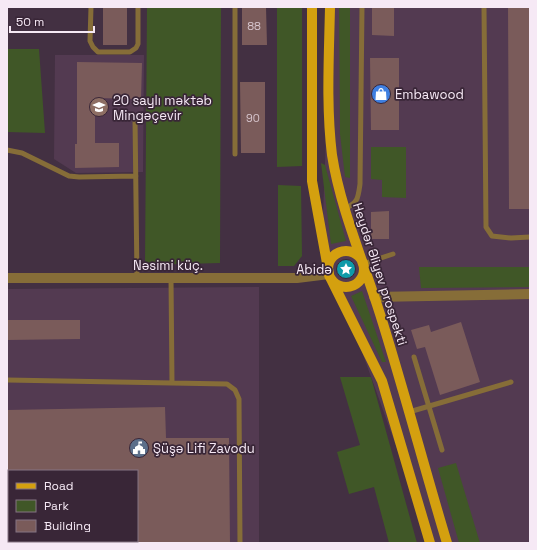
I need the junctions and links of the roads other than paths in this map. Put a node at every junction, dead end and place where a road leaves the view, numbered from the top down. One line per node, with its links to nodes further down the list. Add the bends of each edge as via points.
1 (90, 7): 2 (lane, via 90,41 98,52 130,52 136,48)
2 (138, 7)
3 (235, 7): 10 (lane)
4 (312, 7): 16 (main road, via 312,181)
5 (330, 7): 12 (main road, Heydər Əliyev prospekti, via 329,122 335,168)
6 (362, 7): 12 (lane, via 359,197)
7 (484, 7): 13 (lane, via 486,227 492,236)
8 (135, 119): 11 (lane)
9 (7, 150): 11 (lane, via 22,152 69,176)
10 (235, 154)
11 (136, 176): 18 (lane)
12 (345, 209): 15 (main road, Heydər Əliyev prospekti)
13 (530, 238)
14 (393, 254): 15 (lane)
15 (363, 264): 16 (main road, via 361,280 351,286 340,286); 16 (main road, via 356,254 344,251 338,253 330,262); 21 (main road, Heydər Əliyev prospekti)
16 (330, 276): 19 (street, Nəsimi küç.); 30 (main road, via 382,381)
17 (7, 278): 18 (street, Nəsimi küç.)
18 (137, 278): 19 (street, Nəsimi küç.)
19 (171, 278): 25 (lane)
20 (530, 294): 21 (street)
21 (374, 297): 27 (main road, Heydər Əliyev prospekti)
22 (414, 358): 26 (lane)
23 (7, 380): 25 (lane)
24 (511, 382): 26 (lane)
25 (172, 383): 29 (lane, via 227,384 235,390 239,399)
26 (429, 407): 27 (lane); 28 (lane)
27 (409, 412): 31 (main road, Heydər Əliyev prospekti)
28 (442, 450)
29 (240, 543)
30 (430, 543)
31 (447, 543)

